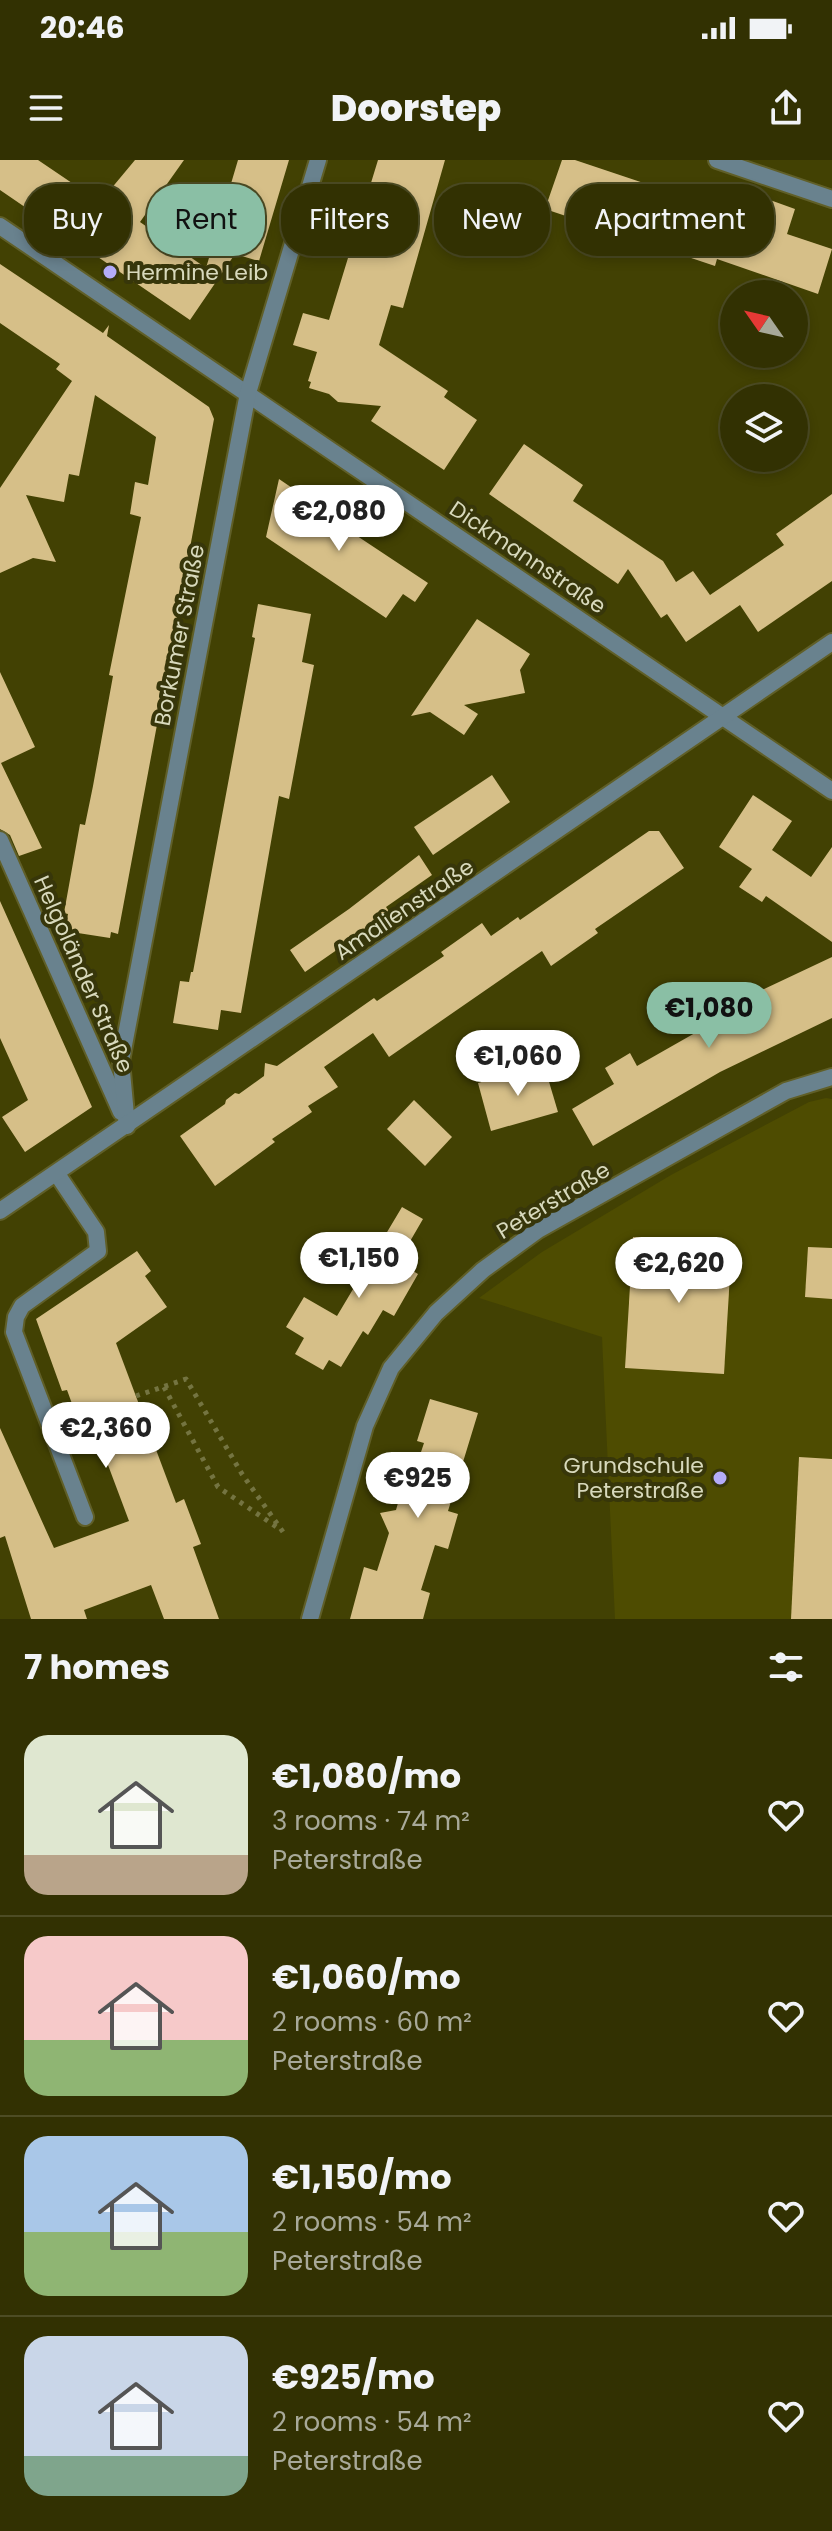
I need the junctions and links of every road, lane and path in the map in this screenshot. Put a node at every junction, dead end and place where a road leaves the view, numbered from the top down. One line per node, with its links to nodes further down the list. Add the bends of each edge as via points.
1 (318, 160): 5 (street, Borkumer Straße)
2 (717, 160): 3 (street)
3 (832, 199)
4 (0, 226): 5 (street, Dickmannstraße)
5 (248, 393): 7 (street, Dickmannstraße); 11 (street, Borkumer Straße, via 121,1061)
6 (832, 642): 7 (street, Amalienstraße)
7 (723, 717): 8 (street, Dickmannstraße); 11 (street, Amalienstraße)
8 (832, 791)
9 (0, 840): 11 (street, Helgoländer Straße)
10 (832, 1077): 17 (street, Peterstraße, via 786,1091 538,1230 436,1313 391,1368 365,1426)
11 (127, 1126): 12 (street, Amalienstraße)
12 (57, 1174): 13 (street, Amalienstraße); 16 (street, via 96,1232 98,1251 22,1306 14,1332)
13 (0, 1211)
14 (164, 1387): 14 (path, via 218,1487 283,1532 186,1379); 15 (path)
15 (136, 1396)
16 (85, 1517)
17 (310, 1619)

